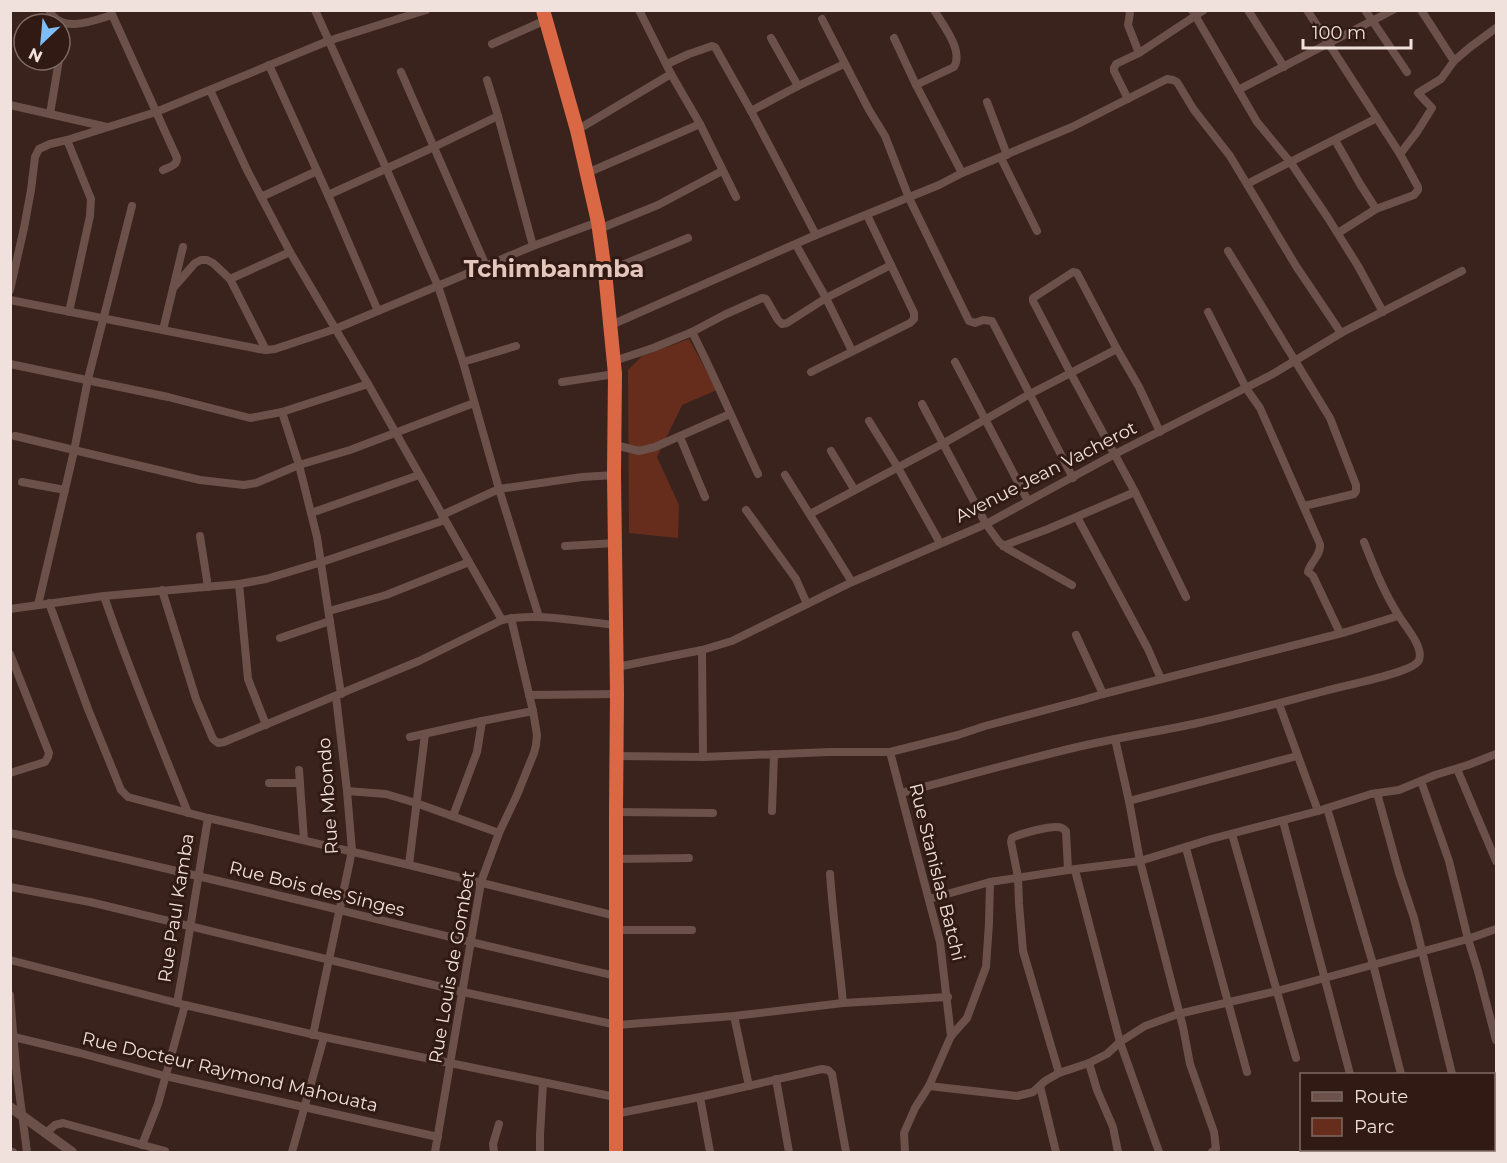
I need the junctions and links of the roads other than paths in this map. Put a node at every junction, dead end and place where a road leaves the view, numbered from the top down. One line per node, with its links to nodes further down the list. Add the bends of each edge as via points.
1 (315, 10): 22 (street)
2 (426, 10): 14 (street)
3 (639, 10): 27 (street)
4 (934, 10): 36 (street, via 955,47 957,62)
5 (1129, 10): 25 (street, via 1128,25)
6 (1204, 10): 13 (street)
7 (1248, 10): 30 (street)
8 (1307, 10): 23 (street)
9 (1365, 10): 17 (street)
10 (1393, 10): 17 (street)
11 (1421, 10): 26 (street)
12 (111, 13): 18 (street); 44 (street)
13 (1193, 13): 25 (street); 39 (street)
14 (406, 14): 22 (street)
15 (544, 15): 24 (street); 50 (highway)
16 (822, 19): 28 (street)
17 (1372, 21): 23 (street); 33 (street)
18 (72, 23)
19 (1497, 28): 26 (street)
20 (771, 38): 37 (street)
21 (894, 38): 36 (street)
22 (328, 42): 29 (street); 57 (street)
23 (1329, 43): 30 (street); 47 (street)
24 (492, 44)
25 (1139, 53): 40 (street, via 1114,68)
26 (1454, 61): 54 (street, via 1441,79 1418,93 1432,108)
27 (667, 64): 34 (street); 43 (street, via 715,47)
28 (844, 64): 37 (street); 67 (street, via 885,136)
29 (269, 65): 38 (street); 59 (street)
30 (1284, 67): 39 (street)
31 (57, 72): 45 (street)
32 (401, 72): 53 (street)
33 (1407, 72)
34 (671, 74): 48 (street); 50 (street)
35 (486, 80): 46 (street)
36 (916, 85): 62 (street)
37 (798, 86): 43 (street)
38 (210, 90): 44 (street); 65 (street, Rue Louis de Gombet)
39 (1238, 90): 56 (street, via 1259,125)
40 (1128, 99): 55 (street); 63 (street, via 1167,80 1177,82)
41 (987, 102): 55 (street)
42 (10, 105): 45 (street)
43 (751, 111): 74 (street)
44 (156, 112): 49 (street); 58 (street, via 177,158 174,165)
45 (50, 114): 49 (street)
46 (498, 116): 53 (street); 77 (street)
47 (1377, 118): 52 (street); 54 (street)
48 (700, 124): 60 (street); 61 (street)
49 (107, 127): 51 (street)
50 (578, 130): 61 (highway)
51 (67, 140): 88 (street, via 43,146 36,152); 92 (street, via 91,199)
52 (1335, 140): 56 (street); 69 (street)
53 (434, 147): 57 (street); 82 (street)
54 (1400, 154): 69 (street, via 1418,190)
55 (1004, 156): 62 (street); 72 (street)
56 (1291, 163): 63 (street); 73 (street)
57 (386, 168): 64 (street); 86 (street)
58 (163, 170)
59 (317, 171): 64 (street); 65 (street)
60 (722, 171): 66 (street); 71 (street, via 658,205)
61 (588, 173): 71 (highway)
62 (962, 173): 67 (street)
63 (1247, 184): 100 (street)
64 (328, 195): 91 (street)
65 (261, 196): 80 (street, Rue Louis de Gombet)
66 (736, 197)
67 (909, 198): 70 (street); 116 (street, via 969,321 992,321)
68 (132, 206): 95 (street)
69 (1376, 209): 73 (street)
70 (867, 215): 74 (street); 81 (street)
71 (599, 226): 77 (street); 84 (highway)
72 (1036, 231)
73 (1338, 233): 94 (street)
74 (816, 235): 76 (street)
75 (688, 238): 84 (street)
76 (796, 244): 89 (street); 96 (street)
77 (533, 246): 82 (street)
78 (183, 247): 87 (street)
79 (1228, 251): 105 (street)
80 (290, 252): 85 (street); 97 (street, Rue Louis de Gombet)
81 (891, 265): 89 (street); 104 (street, via 914,319)
82 (486, 266): 86 (street)
83 (1462, 271): 94 (street)
84 (605, 272): 96 (highway)
85 (230, 279): 87 (street, via 213,263 201,260); 103 (street)
86 (438, 286): 91 (street); 106 (street)
87 (174, 287): 98 (street)
88 (10, 290)
89 (826, 298): 99 (street, via 782,324 762,298); 104 (street)
90 (10, 300): 92 (street)
91 (378, 311): 97 (street)
92 (69, 312): 95 (street)
93 (1208, 312): 115 (street)
94 (1383, 312): 100 (street)
95 (103, 319): 98 (street); 112 (street)
96 (611, 325): 109 (highway)
97 (335, 329): 103 (street); 114 (street, Rue Louis de Gombet)
98 (163, 330): 103 (street)
99 (692, 332): 109 (street); 120 (street)
100 (1341, 333): 105 (street, Avenue Jean Vacherot)
101 (516, 346): 106 (street)
102 (1117, 349): 111 (street); 111 (street, via 1073,272 1033,298); 124 (street)
103 (266, 350)
104 (852, 351): 110 (street)
105 (1295, 360): 115 (street, Avenue Jean Vacherot); 146 (street, via 1330,418 1356,485 1354,494)
106 (463, 362): 117 (street)
107 (955, 362): 121 (street)
108 (10, 364): 112 (street)
109 (614, 367): 113 (street); 128 (highway)
110 (811, 372)
111 (1070, 372): 116 (street); 131 (street)
112 (88, 379): 119 (street, via 250,418); 129 (street)
113 (562, 382)
114 (368, 384): 119 (street); 123 (street, Rue Louis de Gombet)
115 (1246, 388): 124 (street, Avenue Jean Vacherot); 146 (street, via 1260,408)
116 (1030, 394): 121 (street); 138 (street)
117 (474, 403): 123 (street); 140 (street)
118 (922, 404): 127 (street)
119 (282, 412): 132 (street, Rue Mbondo)
120 (730, 414): 126 (street); 134 (street)
121 (986, 418): 127 (street); 145 (street)
122 (869, 421): 133 (street)
123 (394, 432): 132 (street); 135 (street, Rue Louis de Gombet)
124 (1160, 432): 131 (street, Avenue Jean Vacherot)
125 (15, 436): 129 (street)
126 (680, 437): 128 (street, via 639,451); 144 (street)
127 (944, 442): 133 (street); 152 (street)
128 (615, 445): 136 (highway)
129 (74, 451): 132 (street, via 200,480 244,485); 142 (street)
130 (831, 451): 141 (street)
131 (1115, 454): 138 (street, Avenue Jean Vacherot); 143 (street)
132 (299, 465): 148 (street, Rue Mbondo)
133 (897, 466): 141 (street); 156 (street)
134 (758, 474)
135 (419, 475): 148 (street); 151 (street, Rue Louis de Gombet)
136 (614, 475): 140 (street); 155 (highway)
137 (785, 475): 149 (street)
138 (1073, 478): 145 (street, Avenue Jean Vacherot)
139 (22, 482): 142 (street)
140 (499, 489): 151 (street); 174 (street)
141 (854, 489): 149 (street)
142 (64, 490): 170 (street)
143 (1135, 492): 150 (street); 167 (street)
144 (705, 497)
145 (1028, 501): 152 (street, Avenue Jean Vacherot)
146 (1304, 506): 178 (street, via 1321,549 1308,572)
147 (746, 510): 169 (street, via 796,579)
148 (311, 513): 159 (street, Rue Mbondo)
149 (810, 514): 161 (street)
150 (1077, 517): 158 (street); 184 (street)
151 (443, 518): 159 (street); 160 (street, Rue Louis de Gombet)
152 (986, 524): 156 (street, Avenue Jean Vacherot); 158 (street)
153 (200, 536): 164 (street)
154 (1364, 542): 173 (street)
155 (615, 543): 157 (street); 177 (highway)
156 (940, 543): 161 (street, Avenue Jean Vacherot)
157 (565, 546)
158 (1003, 546): 163 (street)
159 (322, 562): 162 (street); 172 (street, Rue Mbondo)
160 (469, 562): 172 (street, via 386,595); 175 (street, Rue Louis de Gombet)
161 (852, 582): 169 (street, Avenue Jean Vacherot)
162 (239, 584): 164 (street); 192 (street, via 248,679)
163 (1072, 585)
164 (208, 587): 165 (street)
165 (162, 590): 166 (street); 192 (street, via 196,699 213,739 224,742)
166 (104, 596): 168 (street); 216 (street)
167 (1186, 597)
168 (49, 603): 170 (street); 216 (street, via 121,790 128,797)
169 (807, 604): 181 (street, Avenue Jean Vacherot, via 738,638)
170 (38, 605): 171 (street)
171 (10, 609)
172 (329, 612): 176 (street, Rue Mbondo)
173 (1398, 616): 178 (street); 189 (street, via 1419,650 1415,666)
174 (539, 617): 175 (street); 177 (street)
175 (506, 619): 187 (street); 188 (street, Rue Louis de Gombet)
176 (330, 621): 180 (street); 187 (street, Rue Mbondo)
177 (616, 625): 183 (highway)
178 (1340, 633): 184 (street)
179 (1076, 635): 186 (street)
180 (279, 639)
181 (702, 650): 183 (street); 201 (street)
182 (10, 654): 204 (street, via 49,753 45,762)
183 (617, 667): 185 (highway)
184 (1161, 678): 186 (street)
185 (617, 694): 188 (street); 199 (highway)
186 (1103, 694): 196 (street)
187 (338, 695): 192 (street); 208 (street, Rue Mbondo)
188 (529, 695): 190 (street, Rue Louis de Gombet)
189 (1279, 704): 195 (street); 200 (street)
190 (533, 711): 191 (street); 222 (street, Rue Louis de Gombet, via 537,735 534,753)
191 (482, 721): 193 (street); 218 (street, via 477,752)
192 (266, 725)
193 (425, 734): 194 (street); 212 (street)
194 (410, 737)
195 (1115, 739): 209 (street); 211 (street)
196 (890, 752): 197 (street); 209 (street, Rue Stanislas Batchi)
197 (774, 754): 201 (street); 214 (street)
198 (1497, 754): 202 (street)
199 (617, 756): 201 (street); 215 (highway)
200 (1297, 756): 211 (street); 213 (street)
201 (703, 757)
202 (1457, 769): 205 (street); 230 (street)
203 (299, 770): 207 (street)
204 (10, 772)
205 (1421, 781): 210 (street); 245 (street, via 1449,861)
206 (269, 783): 207 (street)
207 (300, 783): 224 (street)
208 (347, 791): 212 (street, via 386,794); 226 (street, Rue Mbondo)
209 (901, 793): 239 (street, Rue Stanislas Batchi)
210 (1377, 793): 213 (street); 247 (street)
211 (1130, 801): 229 (street)
212 (416, 803): 218 (street); 231 (street)
213 (1323, 810): 220 (street); 250 (street)
214 (772, 811)
215 (616, 812): 217 (street); 228 (highway)
216 (188, 813): 219 (street)
217 (713, 813)
218 (453, 816): 222 (street)
219 (208, 818): 224 (street); 234 (street, Rue Paul Kamba)
220 (1283, 821): 223 (street); 252 (street)
221 (10, 833): 234 (street, Rue Bois des Singes)
222 (499, 833): 236 (street, Rue Louis de Gombet)
223 (1232, 834): 225 (street); 253 (street)
224 (304, 840): 226 (street)
225 (1186, 848): 229 (street); 258 (street)
226 (352, 851): 231 (street); 240 (street, Rue Mbondo)
227 (689, 858): 228 (street)
228 (616, 859): 241 (highway)
229 (1140, 861): 232 (street); 260 (street)
230 (1497, 861)
231 (409, 865): 236 (street)
232 (1072, 870): 235 (street); 235 (street, via 1066,831 1058,826 1011,838); 268 (street)
233 (830, 874): 257 (street)
234 (198, 877): 240 (street, Rue Bois des Singes); 242 (street, Rue Paul Kamba)
235 (1018, 878): 237 (street); 273 (street, via 1023,951)
236 (481, 882): 241 (street); 246 (street, Rue Louis de Gombet)
237 (990, 882): 239 (street); 264 (street, Rue Stanislas Batchi, via 986,967 967,1018)
238 (10, 887): 242 (street)
239 (929, 899): 256 (street, Rue Stanislas Batchi)
240 (338, 911): 246 (street, Rue Bois des Singes); 249 (street, Rue Mbondo)
241 (616, 923): 244 (street); 251 (highway)
242 (190, 926): 249 (street); 259 (street, Rue Paul Kamba)
243 (1497, 929): 245 (street)
244 (692, 930)
245 (1468, 939): 247 (street); 267 (street)
246 (470, 943): 251 (street, Rue Bois des Singes); 254 (street, Rue Louis de Gombet)
247 (1421, 952): 250 (street); 276 (street)
248 (10, 960): 259 (street)
249 (328, 960): 254 (street); 263 (street, Rue Mbondo)
250 (1373, 964): 252 (street); 275 (street)
251 (616, 976): 262 (highway)
252 (1324, 978): 253 (street); 274 (street)
253 (1277, 991): 258 (street); 269 (street)
254 (463, 992): 262 (street); 271 (street, Rue Louis de Gombet)
255 (10, 995): 265 (street)
256 (948, 998): 257 (street); 264 (street, Rue Stanislas Batchi)
257 (843, 1003): 261 (street)
258 (1228, 1003): 260 (street); 272 (street)
259 (181, 1004): 263 (street); 277 (street, Rue Paul Kamba)
260 (1178, 1014): 268 (street, via 1144,1026); 308 (street, via 1190,1064 1214,1132 1216,1149)
261 (734, 1016): 262 (street); 280 (street)
262 (616, 1025): 283 (highway)
263 (313, 1035): 266 (street)
264 (951, 1036): 281 (street, Rue Stanislas Batchi)
265 (14, 1037): 277 (street, Rue Docteur Raymond Mahouata); 288 (street)
266 (324, 1037): 271 (street); 286 (street)
267 (1497, 1040)
268 (1120, 1042): 270 (street); 307 (street)
269 (1296, 1058)
270 (1089, 1063): 273 (street); 306 (street)
271 (451, 1064): 279 (street); 291 (street, Rue Louis de Gombet)
272 (1247, 1071)
273 (1059, 1073): 282 (street)
274 (1350, 1073)
275 (1401, 1073)
276 (1452, 1073)
277 (165, 1076): 286 (street, Rue Docteur Raymond Mahouata); 292 (street, Rue Paul Kamba)
278 (776, 1079): 280 (street); 302 (street); 303 (street, via 822,1069 832,1074)
279 (543, 1083): 283 (street); 299 (street)
280 (749, 1086): 284 (street)
281 (929, 1086): 282 (street, via 1017,1095 1033,1092); 304 (street, Rue Stanislas Batchi, via 904,1132)
282 (1040, 1086): 305 (street)
283 (615, 1097): 287 (highway)
284 (700, 1097): 287 (street); 301 (street)
285 (10, 1107): 288 (street)
286 (303, 1108): 291 (street, Rue Docteur Raymond Mahouata); 296 (street)
287 (615, 1114): 300 (highway)
288 (21, 1115): 290 (street); 294 (street)
289 (499, 1124): 298 (street)
290 (46, 1133): 292 (street, via 63,1124); 295 (street)
291 (438, 1137): 297 (street, Rue Louis de Gombet)
292 (142, 1145): 293 (street)
293 (165, 1151)
294 (27, 1152)
295 (72, 1152)
296 (292, 1152)
297 (435, 1152)
298 (494, 1152)
299 (540, 1152)
300 (616, 1152)
301 (710, 1152)
302 (789, 1152)
303 (846, 1152)
304 (905, 1152)
305 (1056, 1152)
306 (1118, 1152)
307 (1159, 1152)
308 (1212, 1152)

